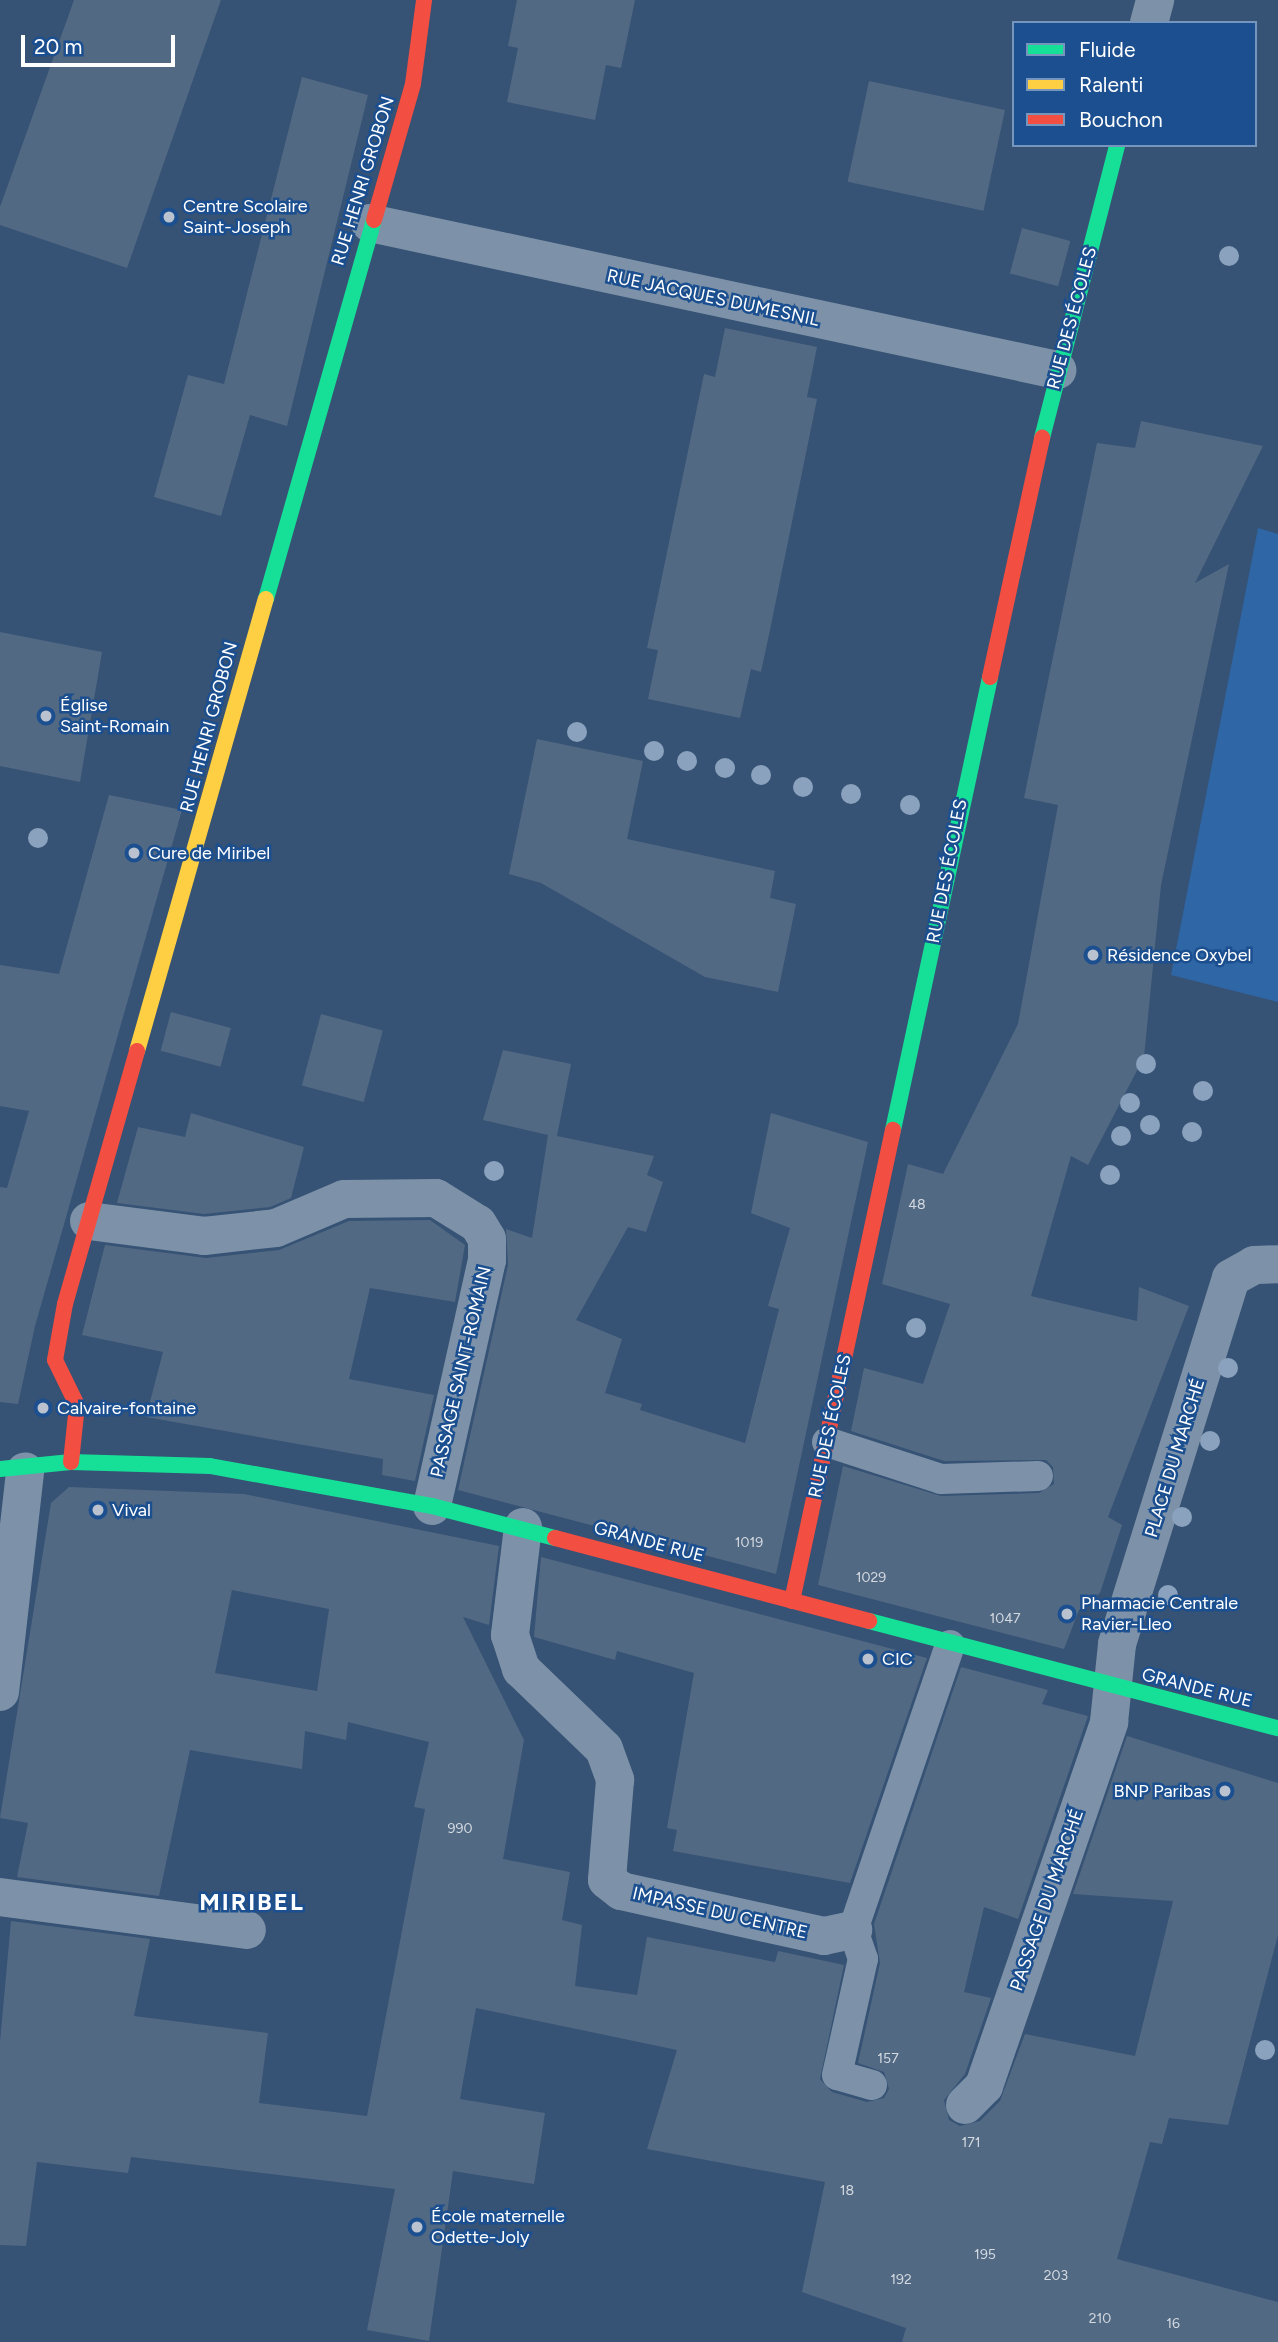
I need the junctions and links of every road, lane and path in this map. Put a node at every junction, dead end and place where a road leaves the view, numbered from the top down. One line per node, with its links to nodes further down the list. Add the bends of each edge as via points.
1 (424, 0): 5 (street, RUE HENRI GROBON, via 413,84)
2 (1155, 0): 3 (street)
3 (1150, 21)
4 (1117, 147): 6 (street, RUE DES ÉCOLES)
5 (370, 223): 6 (street, RUE JACQUES DUMESNIL); 7 (street, RUE HENRI GROBON, via 144,1041)
6 (1057, 370): 9 (street, RUE DES ÉCOLES)
7 (89, 1221): 10 (street, RUE HENRI GROBON, via 55,1360 77,1405); 13 (street, PASSAGE SAINT-ROMAIN, via 204,1236 276,1228 344,1199 436,1198 478,1224 487,1239 487,1260)
8 (1278, 1264): 17 (street, PLACE DU MARCHÉ, via 1254,1265 1231,1279 1121,1633)
9 (827, 1442): 12 (lane, via 941,1479); 15 (street, RUE DES ÉCOLES)
10 (71, 1462): 11 (street, GRANDE RUE); 13 (street, GRANDE RUE, via 210,1466)
11 (13, 1470): 18 (street)
12 (1038, 1476)
13 (432, 1506): 14 (street, GRANDE RUE)
14 (523, 1527): 15 (street, GRANDE RUE); 22 (street, IMPASSE DU CENTRE, via 510,1634 521,1669 604,1749 615,1780 607,1880 621,1891 824,1936)
15 (792, 1601): 16 (street, GRANDE RUE)
16 (945, 1659): 17 (street, GRANDE RUE); 22 (lane)
17 (1115, 1688): 19 (street, GRANDE RUE); 24 (street, PASSAGE DU MARCHÉ, via 1109,1722 984,2086)
18 (0, 1692)
19 (1278, 1728)
20 (0, 1897): 21 (street)
21 (247, 1930)
22 (853, 1930): 23 (lane, via 863,1959 838,2076)
23 (872, 2085)
24 (965, 2105)

